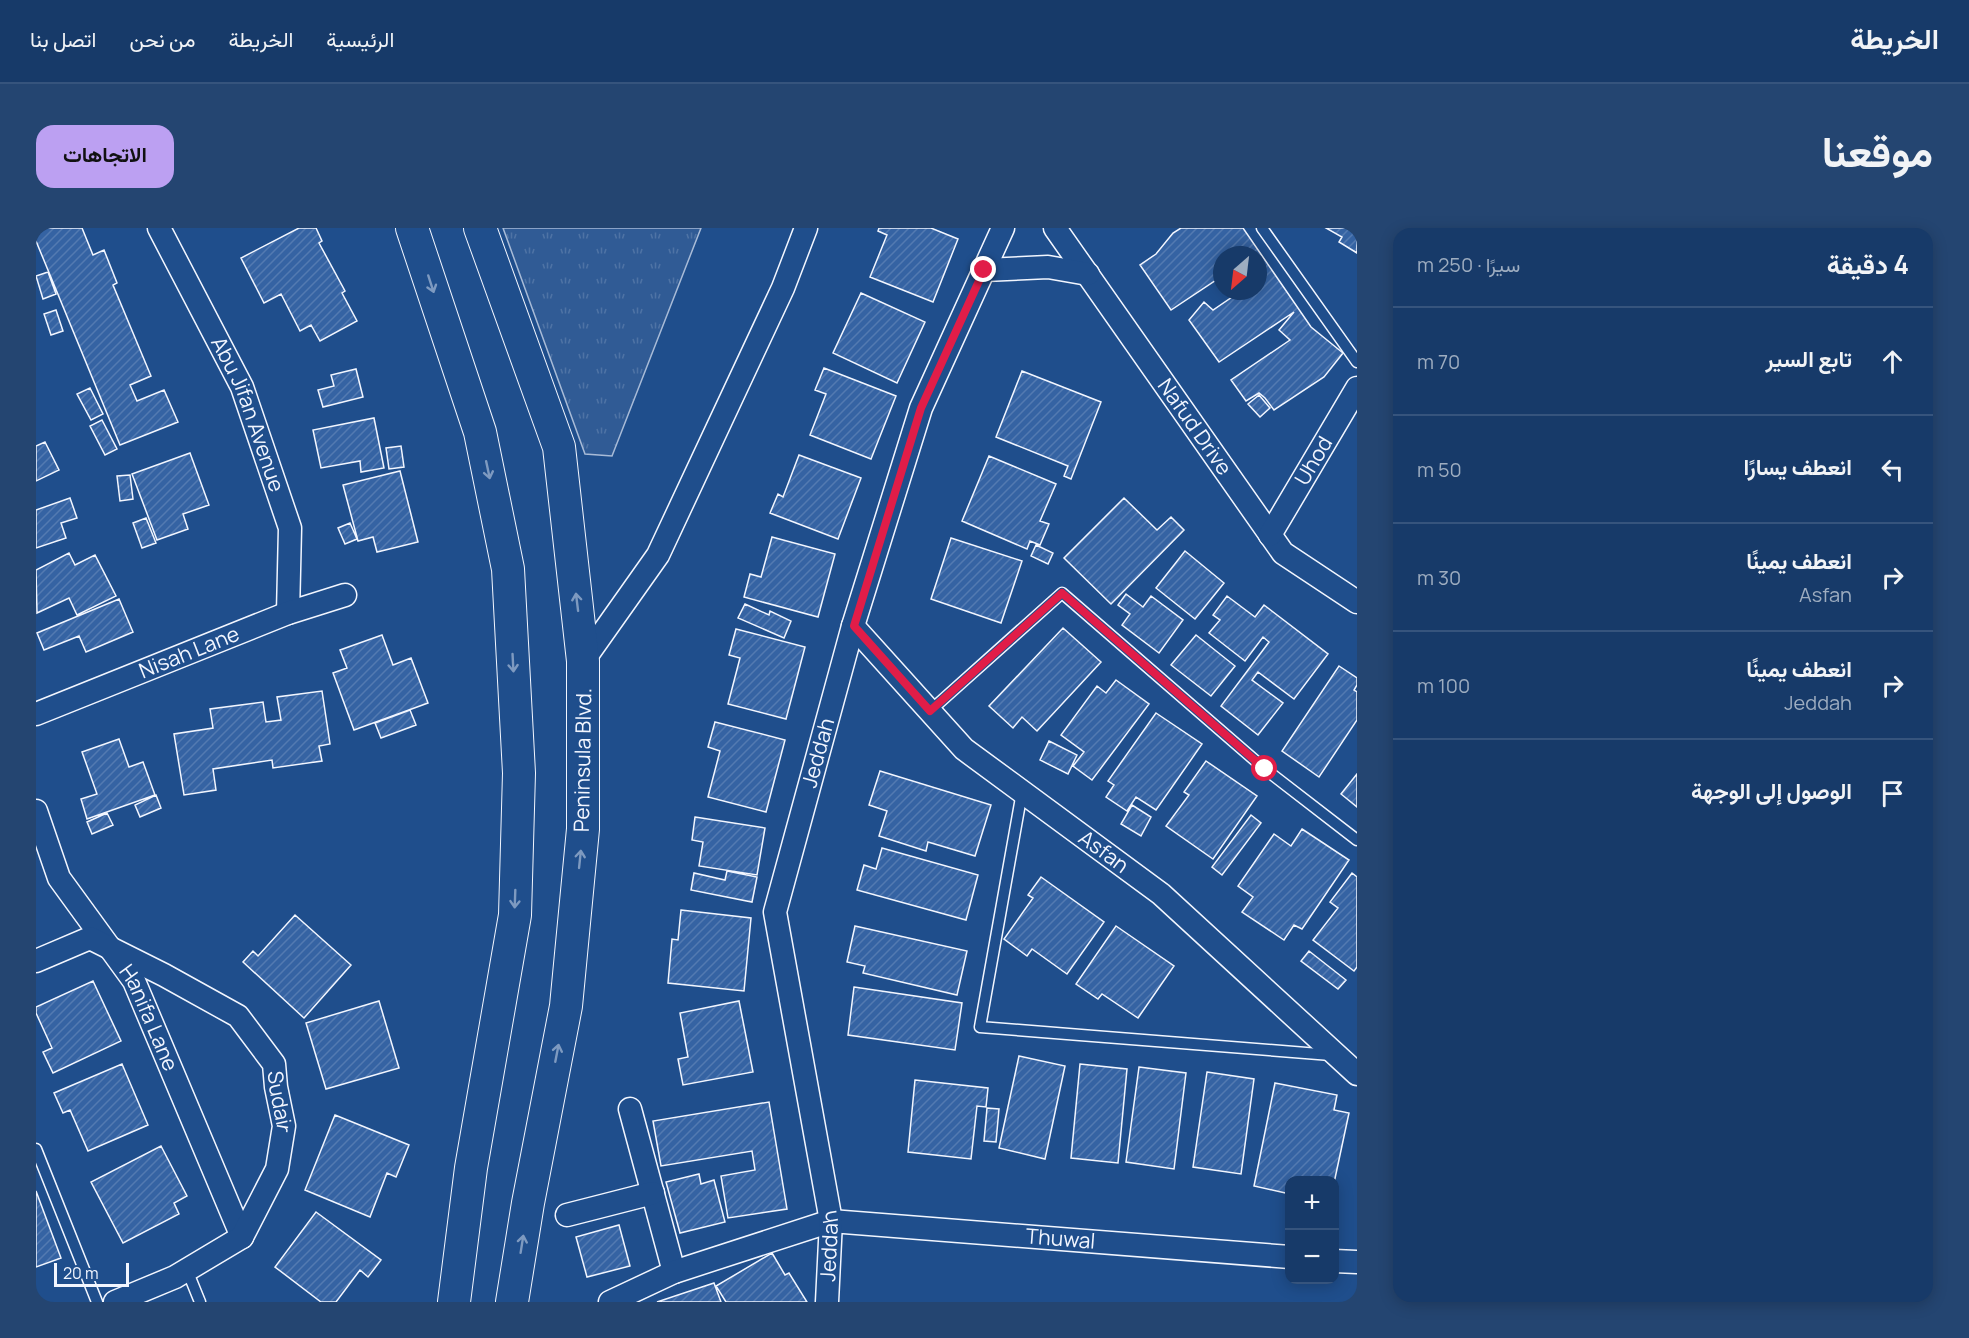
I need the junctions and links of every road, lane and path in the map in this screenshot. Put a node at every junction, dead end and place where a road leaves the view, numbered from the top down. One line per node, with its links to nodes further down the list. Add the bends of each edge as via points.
1 (159, 228): 15 (street, Abu Jifan Avenue, via 242,387 290,528)
2 (412, 228): 41 (main road, one-way to 41, via 480,432 508,569 519,772 515,915 471,1168)
3 (480, 228): 17 (main road, Peninsula Blvd., one-way to 3, via 559,447)
4 (806, 228): 17 (street, via 783,288 657,555)
5 (1003, 228): 8 (street, Jeddah)
6 (1055, 228): 9 (street, Nafud Drive)
7 (1262, 228): 10 (lane)
8 (984, 270): 9 (street, via 1048,267); 16 (street, Jeddah, via 921,408)
9 (1088, 274): 12 (street, Nafud Drive)
10 (1357, 362)
11 (1357, 388): 12 (street, Uhod)
12 (1270, 535): 14 (street, Nafud Drive, via 1283,553)
13 (345, 595): 15 (street, Nisah Lane)
14 (1357, 602)
15 (288, 613): 19 (street, Nisah Lane)
16 (854, 626): 18 (street, Asfan); 31 (street, Jeddah, via 775,912)
17 (584, 661): 42 (main road, Peninsula Blvd., one-way to 17, via 566,1006 583,829)
18 (930, 711): 20 (street, Asfan, via 964,748); 22 (lane, via 1062,593 1265,769)
19 (36, 714)
20 (1022, 792): 25 (street, Asfan, via 1161,894); 25 (lane, via 980,1027)
21 (36, 811): 23 (street, Hanifa Lane, via 59,878)
22 (1357, 840)
23 (110, 948): 24 (street, Sudair, via 90,939); 32 (street, Hanifa Lane, via 134,981); 32 (street, Sudair, via 238,1016 274,1064 284,1126 277,1169)
24 (36, 961)
25 (1337, 1056): 26 (street, Asfan)
26 (1357, 1074)
27 (630, 1109): 29 (street)
28 (36, 1149): 38 (lane)
29 (653, 1193): 30 (street); 37 (street)
30 (567, 1215)
31 (831, 1221): 33 (street, Thuwal); 37 (street); 44 (street, Jeddah)
32 (242, 1237): 36 (street)
33 (1285, 1257)
34 (1339, 1261): 35 (street)
35 (1357, 1263)
36 (186, 1270): 39 (street); 40 (lane)
37 (674, 1272): 43 (street)
38 (97, 1302)
39 (115, 1302)
40 (200, 1302)
41 (454, 1302)
42 (512, 1302)
43 (610, 1302)
44 (827, 1302)

